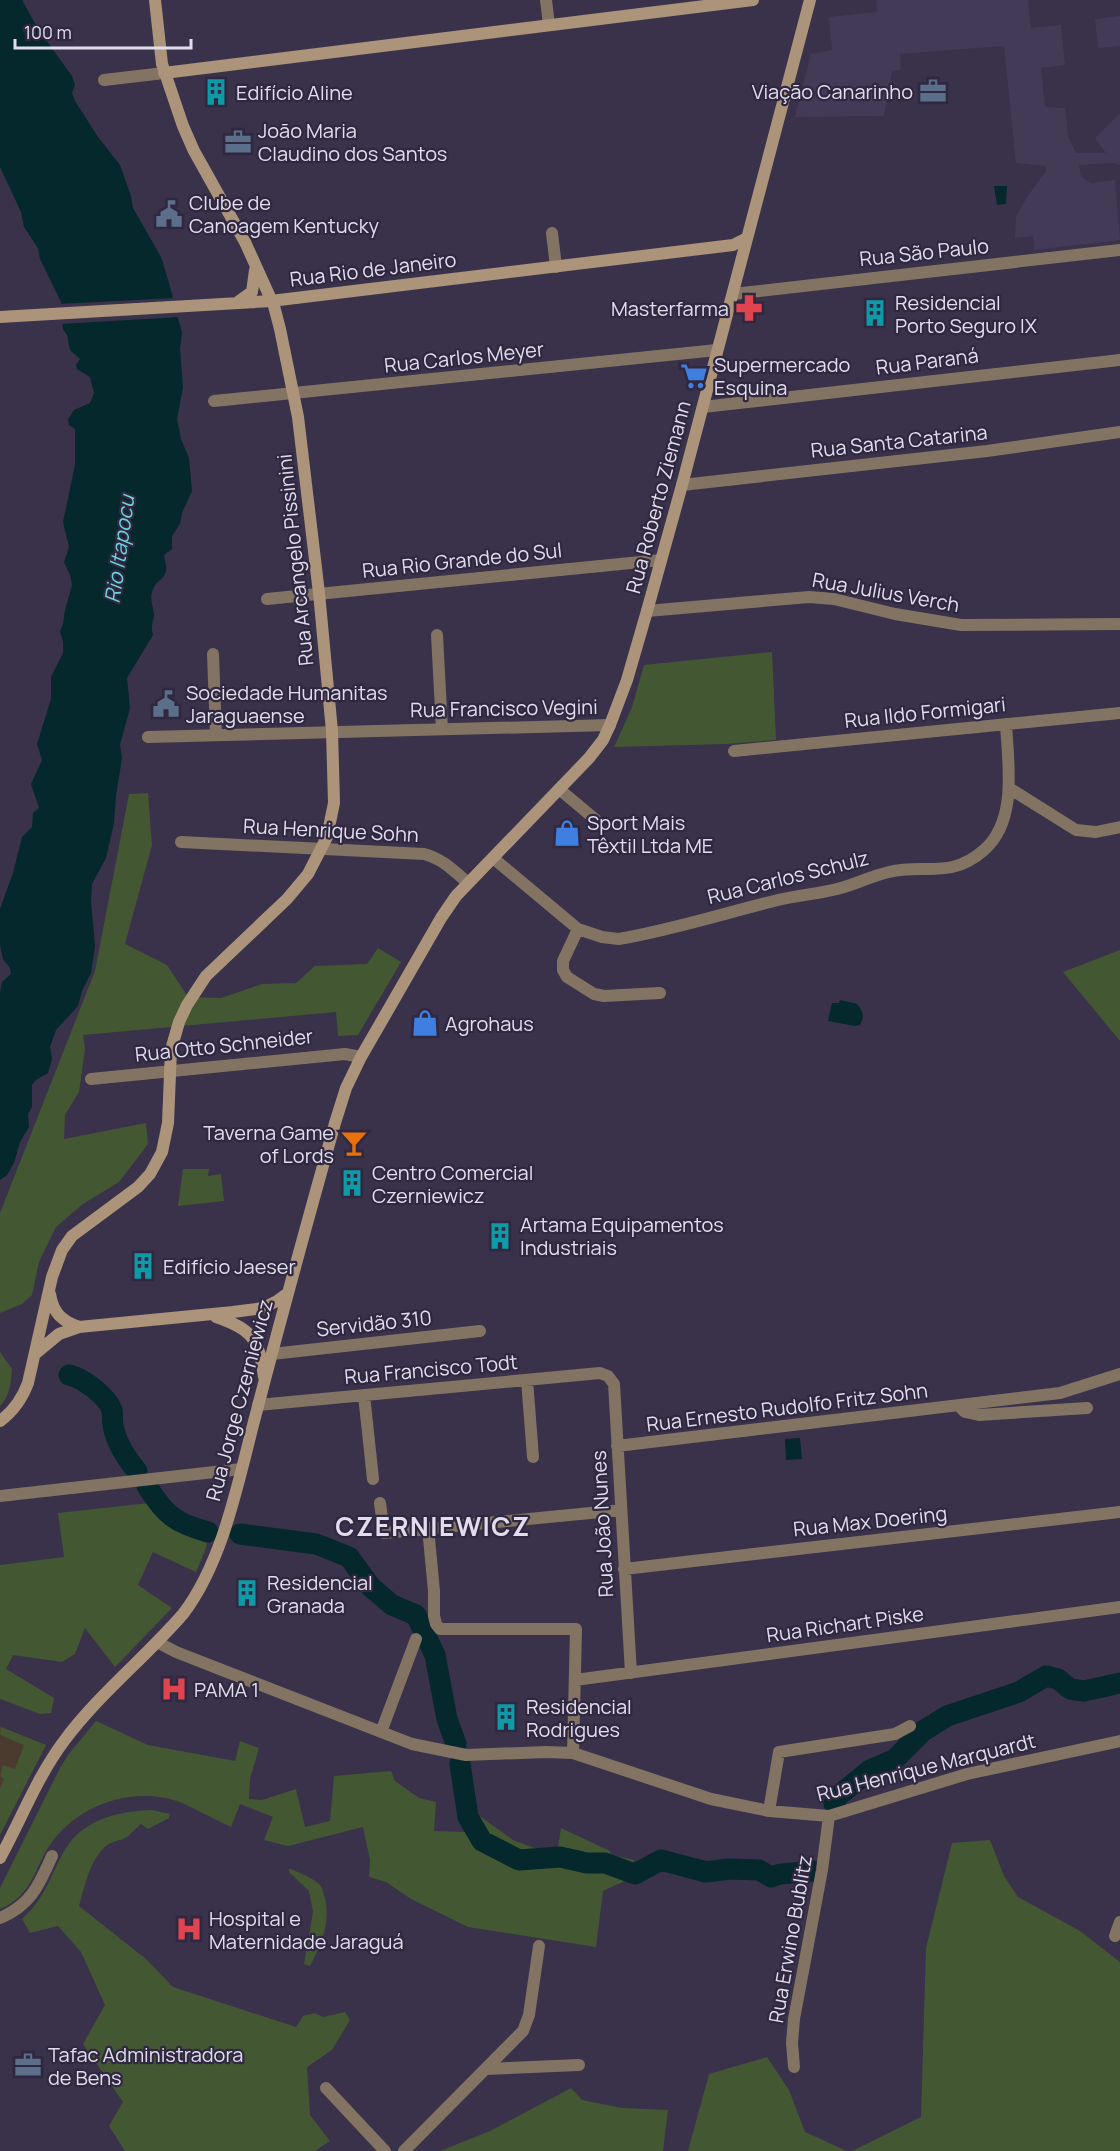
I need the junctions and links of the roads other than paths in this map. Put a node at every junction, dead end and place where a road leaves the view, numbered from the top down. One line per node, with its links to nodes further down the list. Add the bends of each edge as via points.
1 (155, 0): 6 (main road, Rua Arcangelo Pissinini)
2 (546, 0): 5 (street)
3 (753, 0): 5 (main road)
4 (810, 0): 9 (main road, Rua Roberto Ziemann)
5 (549, 24): 6 (main road)
6 (164, 73): 7 (street); 11 (main road, Rua Arcangelo Pissinini, via 190,143)
7 (104, 80)
8 (552, 232): 12 (street)
9 (747, 238): 12 (main road, Rua Rio de Janeiro, via 733,245); 13 (main road, Rua Roberto Ziemann)
10 (1120, 250): 13 (street, Rua São Paulo)
11 (255, 266): 14 (main road, Rua Arcangelo Pissinini); 15 (main road, via 252,292)
12 (556, 267): 14 (main road, Rua Rio de Janeiro)
13 (733, 294): 17 (main road, Rua Roberto Ziemann)
14 (271, 301): 15 (main road, Rua Rio de Janeiro); 19 (main road, Rua Arcangelo Pissinini)
15 (236, 303): 16 (main road, Rua Rio de Janeiro)
16 (0, 317)
17 (717, 350): 19 (street, Rua Carlos Meyer); 21 (main road, Rua Roberto Ziemann)
18 (1120, 360): 21 (street, Rua Paraná)
19 (294, 393): 20 (street, Rua Carlos Meyer); 25 (main road, Rua Arcangelo Pissinini)
20 (214, 401)
21 (703, 406): 23 (main road, Rua Roberto Ziemann)
22 (1120, 432): 23 (street, Rua Santa Catarina)
23 (682, 485): 24 (main road, Rua Roberto Ziemann)
24 (661, 560): 25 (street, Rua Rio Grande do Sul); 27 (main road, Rua Roberto Ziemann)
25 (319, 593): 26 (street, Rua Rio Grande do Sul); 35 (main road, Rua Arcangelo Pissinini)
26 (267, 599)
27 (647, 611): 28 (street, Rua Julius Verch, via 809,597 961,625); 33 (main road, Rua Roberto Ziemann)
28 (1120, 624)
29 (437, 635): 34 (street)
30 (213, 654): 36 (street)
31 (1120, 712): 32 (street, Rua Ildo Formigari)
32 (1006, 724): 38 (street, Rua Ildo Formigari); 39 (street, Rua Carlos Schulz)
33 (610, 725): 34 (street, Rua Francisco Vegini); 40 (main road, Rua Roberto Ziemann, via 596,749)
34 (442, 729): 35 (street, Rua Francisco Vegini)
35 (332, 731): 36 (street, Rua Francisco Vegini); 44 (main road, Rua Arcangelo Pissinini, via 334,803)
36 (216, 735): 37 (street, Rua Francisco Vegini)
37 (148, 737)
38 (734, 751)
39 (1009, 788): 42 (street, via 1076,830 1096,832); 47 (street, Rua Carlos Schulz, via 1004,814 993,839 984,850 957,866 932,871 899,870 834,890 619,939)
40 (559, 789): 41 (street); 45 (main road, Rua Roberto Ziemann)
41 (596, 820)
42 (1120, 827)
43 (181, 842): 44 (street, Rua Henrique Sohn)
44 (322, 848): 46 (street, Rua Henrique Sohn, via 424,854 446,863); 50 (main road, Rua Arcangelo Pissinini, via 294,892 199,985 179,1022)
45 (493, 858): 46 (main road, Rua Jorge Czerniewicz); 47 (street, Rua Carlos Schulz)
46 (468, 883): 49 (main road, Rua Jorge Czerniewicz, via 441,918)
47 (578, 929): 48 (street, via 563,961 567,977 604,996)
48 (660, 993)
49 (361, 1057): 50 (street, Rua Otto Schneider, via 345,1053); 53 (main road, Rua Jorge Czerniewicz, via 334,1123)
50 (170, 1070): 51 (street, Rua Otto Schneider); 52 (main road, Rua Arcangelo Pissinini, via 168,1123 154,1167 132,1194 72,1236 55,1267)
51 (91, 1078)
52 (49, 1289): 55 (main road, via 60,1318); 57 (main road, Rua Arcangelo Pissinini)
53 (288, 1293): 54 (main road, via 263,1308); 58 (main road, Rua Jorge Czerniewicz)
54 (212, 1316): 55 (main road); 62 (main road, via 251,1335)
55 (79, 1327): 57 (main road, via 59,1334)
56 (480, 1331): 58 (street, Servidão 310)
57 (35, 1353): 67 (main road, Rua Arcangelo Pissinini, via 22,1398)
58 (272, 1354): 62 (main road, Rua Jorge Czerniewicz)
59 (1120, 1374): 65 (street, Rua Ernesto Rudolfo Fritz Sohn, via 1060,1393)
60 (608, 1376): 61 (street, Rua Francisco Todt, via 600,1373); 68 (street, Rua João Nunes, via 614,1384)
61 (527, 1380): 63 (street, Rua Francisco Todt); 69 (street)
62 (264, 1381): 64 (main road, Rua Jorge Czerniewicz)
63 (364, 1395): 64 (street, Rua Francisco Todt); 71 (street)
64 (258, 1405): 70 (main road, Rua Jorge Czerniewicz)
65 (960, 1407): 66 (street, Rua Ernesto Rudolfo Fritz Sohn, via 979,1415); 68 (street, Rua Ernesto Rudolfo Fritz Sohn)
66 (1087, 1408)
67 (0, 1421)
68 (617, 1446): 74 (street, Rua João Nunes)
69 (533, 1457)
70 (241, 1469): 72 (street); 80 (main road, Rua Jorge Czerniewicz, via 207,1578 183,1614)
71 (373, 1479)
72 (0, 1496)
73 (380, 1503): 76 (street, via 384,1533)
74 (621, 1510): 76 (street); 77 (street, Rua João Nunes)
75 (1120, 1512): 77 (street, Rua Max Doering)
76 (428, 1528): 82 (street, via 436,1624 440,1629 576,1629)
77 (624, 1569): 81 (street, Rua João Nunes)
78 (1120, 1607): 81 (street, Rua Richart Piske)
79 (416, 1639): 84 (street)
80 (157, 1642): 84 (street, Rua Henrique Marquardt); 90 (main road, Rua Jorge Czerniewicz, via 62,1743)
81 (631, 1673): 82 (street, Rua Richart Piske)
82 (575, 1680): 86 (street)
83 (910, 1726): 87 (street, via 895,1734 779,1752)
84 (381, 1732): 86 (street, Rua Henrique Marquardt, via 412,1744 466,1755)
85 (1120, 1741): 88 (street, Rua Henrique Marquardt, via 967,1774)
86 (573, 1753): 87 (street, Rua Henrique Marquardt, via 711,1799)
87 (769, 1811): 88 (street, Rua Henrique Marquardt)
88 (829, 1816): 96 (street, Rua Erwino Bublitz, via 794,2019)
89 (52, 1856): 91 (street, via 26,1902)
90 (0, 1858)
91 (0, 1918)
92 (1120, 1922): 93 (street)
93 (1115, 1936)
94 (539, 1946): 97 (street, via 523,2031)
95 (579, 2065): 97 (street)
96 (794, 2067)
97 (486, 2069): 100 (street)
98 (326, 2088): 99 (street)
99 (386, 2151)
100 (404, 2151)

